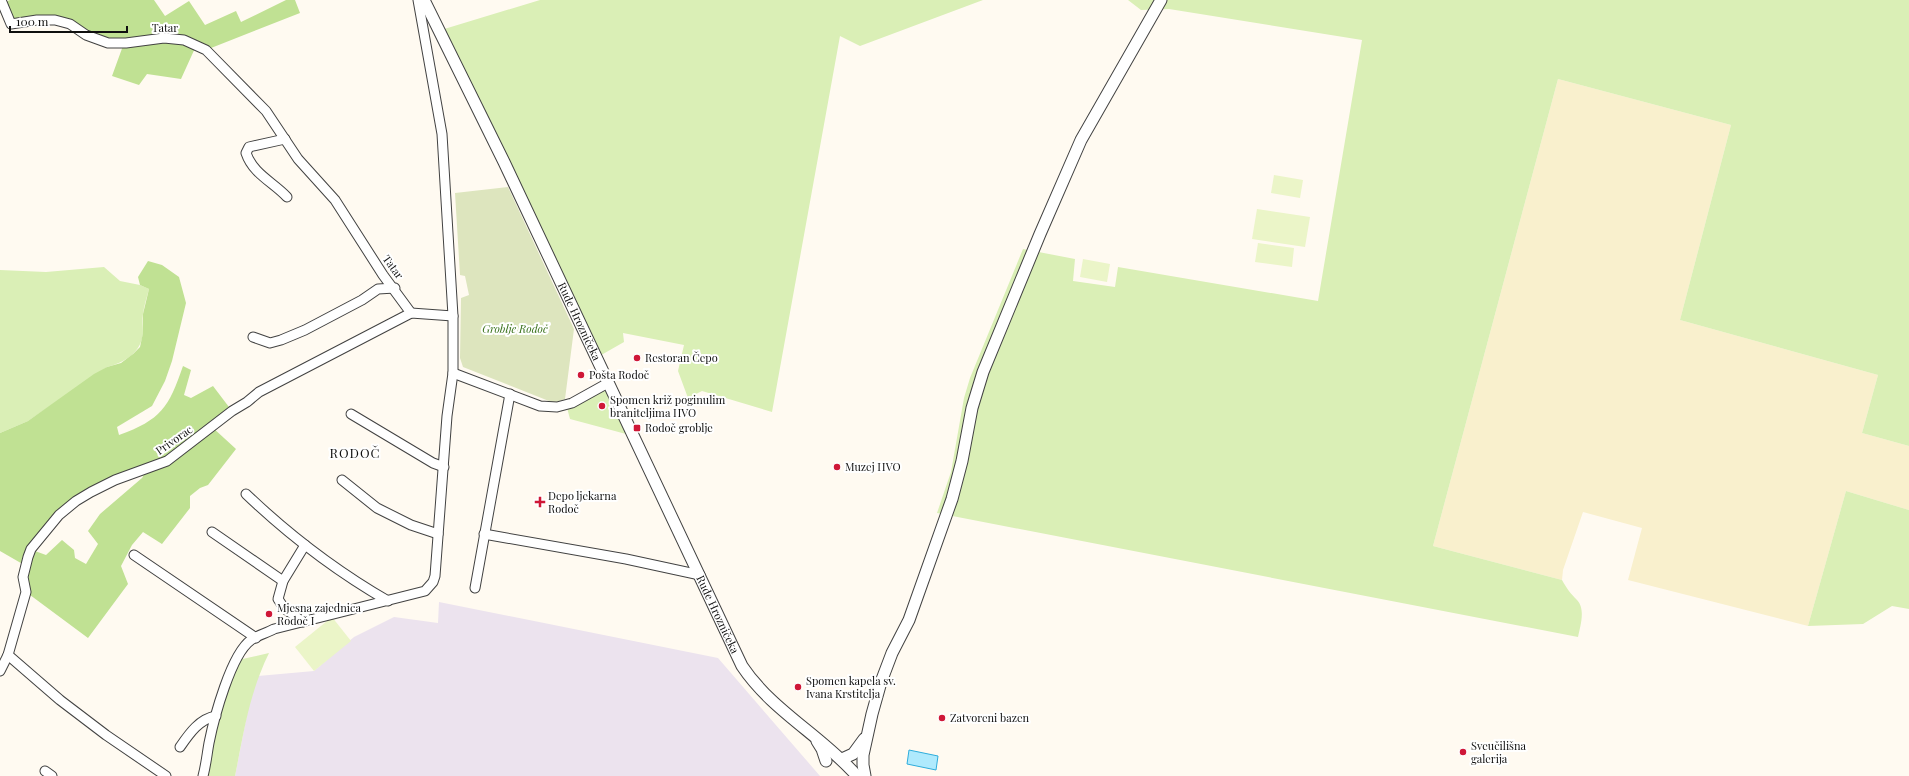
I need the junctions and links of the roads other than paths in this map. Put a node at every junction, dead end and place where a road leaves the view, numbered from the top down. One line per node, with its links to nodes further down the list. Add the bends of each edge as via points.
1 (1, 0): 5 (street, Tatar, via 11,24 55,20 70,24 86,35 108,43 164,38 184,40 206,50 266,111)
2 (418, 0): 9 (street, via 442,134)
3 (424, 0): 12 (street, Rude Hrozničeka, via 489,130)
4 (1161, 0): 33 (street, via 1081,140 1042,227 983,372 972,408 952,499 909,620 881,682)
5 (285, 139): 6 (street, via 254,145 249,147 246,153 263,178 278,187); 7 (street, Tatar, via 298,159 335,200 383,275)
6 (287, 198)
7 (395, 288): 8 (street, Tatar); 10 (street, via 378,289 305,330 281,340 270,343)
8 (411, 313): 9 (street); 29 (street, Privorac, via 259,392 167,461 115,480 76,501 59,515 31,549 28,557 23,578 26,592)
9 (454, 316): 11 (street)
10 (253, 336)
11 (453, 373): 13 (street); 15 (street)
12 (608, 383): 13 (street, via 572,403 557,407 540,406); 23 (street, Rude Hrozničeka)
13 (510, 394): 20 (street)
14 (351, 414): 15 (street)
15 (444, 467): 19 (street)
16 (342, 480): 19 (street, via 378,508 411,525)
17 (246, 494): 21 (street)
18 (212, 532): 24 (street)
19 (438, 534): 26 (street, via 435,576 429,588)
20 (484, 534): 23 (street); 25 (street)
21 (305, 545): 24 (street); 26 (street, via 341,573)
22 (134, 555): 28 (street)
23 (700, 575): 32 (street, Rude Hrozničeka, via 742,666 752,680)
24 (283, 581): 27 (street, via 278,593 279,603)
25 (475, 588)
26 (388, 600): 27 (street)
27 (303, 622): 28 (street)
28 (256, 638): 31 (street, via 243,648 236,659)
29 (8, 655): 30 (street, Privorac); 38 (street, via 60,700)
30 (0, 671)
31 (216, 716): 34 (street, via 207,718 199,724); 39 (street)
32 (809, 732): 36 (street, via 819,744); 37 (street, Rude Hrozničeka)
33 (868, 733): 35 (street); 37 (street)
34 (180, 747)
35 (863, 756): 37 (street, via 856,764); 41 (street)
36 (826, 761)
37 (846, 763): 40 (street, Rude Hrozničeka)
38 (166, 776)
39 (203, 776)
40 (857, 776)
41 (865, 776)

